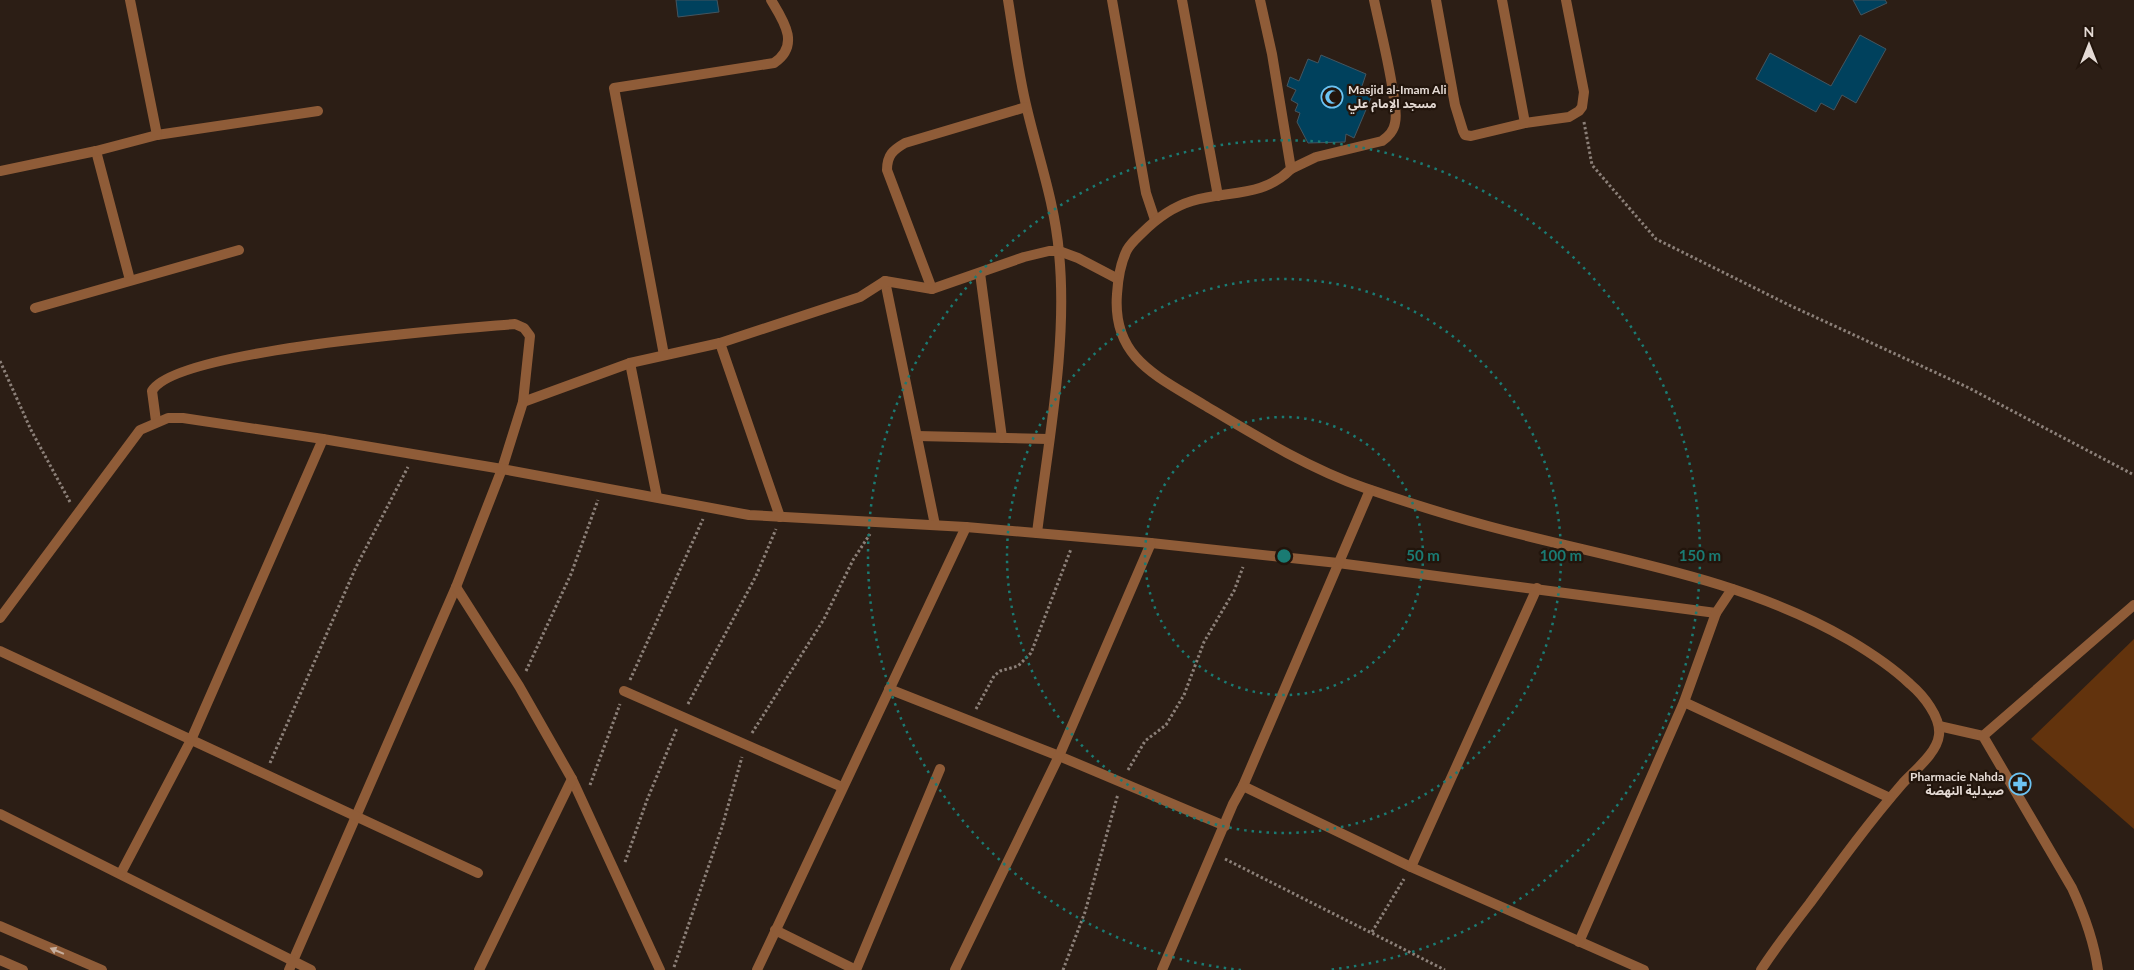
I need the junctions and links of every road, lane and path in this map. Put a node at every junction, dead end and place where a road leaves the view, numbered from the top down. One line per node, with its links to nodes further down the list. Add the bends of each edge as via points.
1 (130, 0): 15 (street)
2 (771, 0): 30 (street, via 788,29 784,51 774,64 614,88)
3 (1008, 0): 11 (street)
4 (1112, 0): 20 (street, via 1146,193)
5 (1182, 0): 19 (street)
6 (1260, 0): 17 (street)
7 (1374, 0): 17 (street, via 1392,84 1395,122 1391,131 1382,141 1316,157)
8 (1436, 0): 14 (street, via 1455,105 1465,134 1478,135)
9 (1502, 0): 14 (street)
10 (1566, 0): 12 (street, via 1584,92)
11 (1026, 106): 22 (street, via 1052,208); 27 (street, via 905,143 890,153 888,170)
12 (1582, 106): 14 (street, via 1569,117); 41 (path, via 1592,165 1656,240 1968,387)
13 (318, 110): 15 (street)
14 (1525, 124)
15 (157, 134): 16 (street)
16 (96, 152): 18 (street); 25 (street)
17 (1291, 169): 19 (street, via 1272,185)
18 (0, 171)
19 (1218, 196): 20 (street, via 1172,208)
20 (1154, 220): 24 (street, via 1126,252)
21 (239, 250): 25 (street)
22 (1059, 251): 23 (street, via 1024,257); 24 (street); 38 (street, via 1060,341)
23 (980, 273): 27 (street); 37 (street)
24 (1118, 278): 43 (street, via 1116,310 1125,344 1155,375 1248,432 1329,476)
25 (130, 280): 28 (street)
26 (885, 281): 27 (street); 29 (street, via 860,297); 35 (street)
27 (932, 289)
28 (35, 308)
29 (720, 343): 30 (street); 47 (street)
30 (664, 356): 32 (street)
31 (0, 361): 46 (path, via 31,430)
32 (630, 363): 33 (street); 44 (street)
33 (523, 402): 34 (street, via 530,336 515,324 348,338 181,372 161,381 152,391); 40 (street)
34 (156, 421): 36 (street, via 183,418); 46 (street, via 140,430)
35 (917, 436): 37 (street); 48 (street)
36 (323, 438): 39 (street); 70 (street)
37 (1002, 438): 38 (street)
38 (1048, 439): 50 (street)
39 (415, 454): 40 (street); 73 (path, via 356,567)
40 (502, 469): 42 (street); 55 (street)
41 (2134, 475)
42 (603, 487): 44 (street); 62 (path, via 571,574)
43 (1370, 490): 54 (street); 57 (street, via 1488,526 1603,553)
44 (657, 497): 45 (street)
45 (708, 508): 47 (street, via 749,516); 64 (path)
46 (78, 516): 60 (street)
47 (780, 517): 48 (street); 66 (path, via 756,576)
48 (935, 525): 49 (street)
49 (966, 526): 50 (street); 63 (street)
50 (1038, 533): 51 (street)
51 (1076, 536): 52 (street); 67 (path, via 1031,653 1018,666 994,676)
52 (1151, 543): 53 (street); 71 (street)
53 (1248, 553): 54 (street); 75 (path, via 1234,591 1204,642 1184,696 1166,725 1142,746)
54 (1338, 563): 56 (street); 76 (street)
55 (456, 586): 62 (street); 81 (street)
56 (1537, 588): 59 (street); 84 (street)
57 (1732, 589): 59 (street); 68 (street, via 1814,620 1886,662 1927,701)
58 (2134, 605): 69 (street)
59 (1716, 613): 65 (street)
60 (0, 618)
61 (0, 651): 70 (street)
62 (519, 686): 74 (street)
63 (889, 689): 67 (street); 77 (street)
64 (624, 691): 66 (street); 79 (path)
65 (1684, 702): 78 (street); 91 (street)
66 (682, 716): 77 (street); 87 (path)
67 (970, 721): 71 (street)
68 (1939, 726): 69 (street); 78 (street, via 1939,738 1934,749)
69 (1983, 736): 108 (street, via 2081,906)
70 (191, 740): 73 (street); 85 (street)
71 (1060, 756): 75 (street); 102 (street)
72 (940, 769): 101 (street)
73 (265, 774): 81 (street)
74 (572, 779): 79 (street); 99 (street)
75 (1122, 782): 82 (street); 103 (path, via 1084,912)
76 (1244, 786): 82 (street); 84 (street)
77 (842, 788): 89 (street)
78 (1890, 798): 95 (street)
79 (583, 804): 87 (street)
80 (0, 814): 85 (street)
81 (355, 817): 86 (street); 93 (street)
82 (1225, 826): 83 (street)
83 (1212, 853): 90 (path); 104 (street)
84 (1411, 868): 90 (path); 91 (street)
85 (120, 873): 93 (street)
86 (478, 873)
87 (618, 881): 94 (street)
88 (0, 926): 97 (street, one-way to 88)
89 (775, 930): 100 (street); 101 (street)
90 (1372, 932): 105 (path)
91 (1579, 942): 106 (street)
92 (0, 960): 96 (street)
93 (291, 966): 98 (street)
94 (657, 968)
95 (1762, 968): 107 (street)
96 (23, 970)
97 (102, 970)
98 (311, 970)
99 (479, 970)
100 (757, 970)
101 (856, 970)
102 (955, 970)
103 (1062, 970)
104 (1162, 970)
105 (1445, 970)
106 (1644, 970)
107 (1774, 970)
108 (2098, 970)

